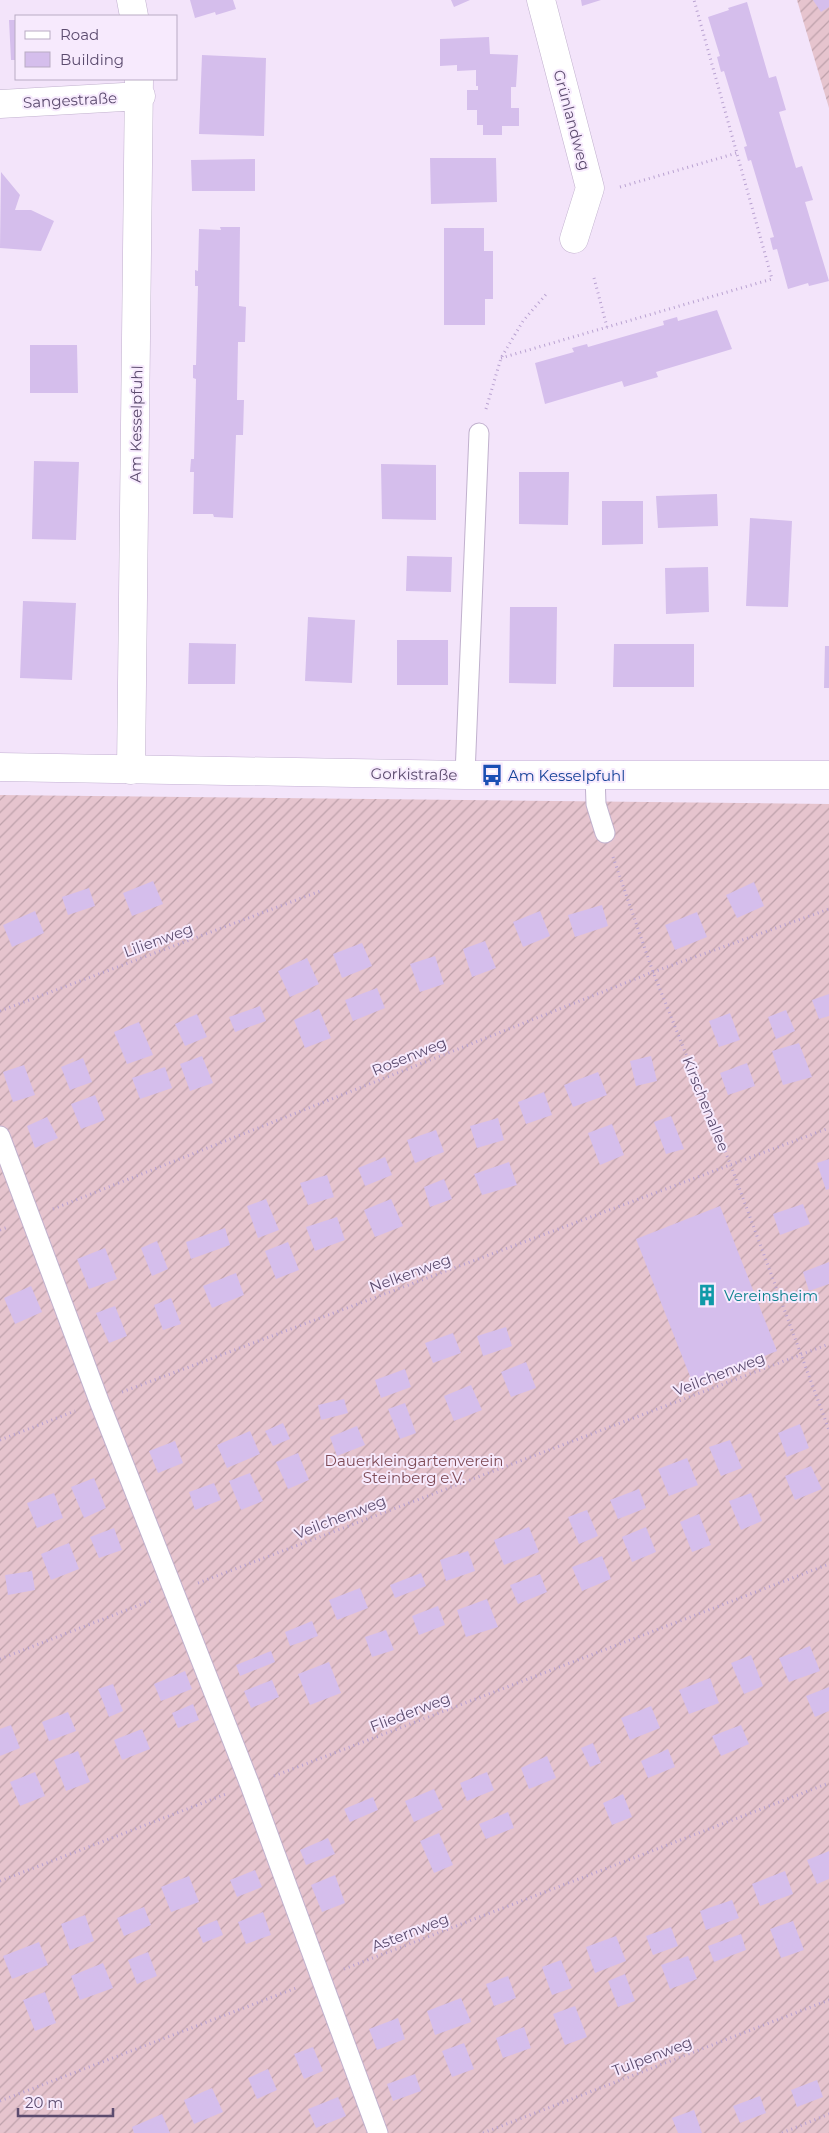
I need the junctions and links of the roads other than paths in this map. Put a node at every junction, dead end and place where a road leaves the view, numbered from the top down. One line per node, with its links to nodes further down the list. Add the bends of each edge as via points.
1 (132, 0): 3 (street)
2 (541, 0): 6 (street, Grünlandweg, via 590,188)
3 (134, 15)
4 (140, 88): 5 (street, Sangestraße); 9 (street, Am Kesselpfuhl)
5 (0, 104)
6 (574, 239)
7 (479, 433): 10 (lane)
8 (0, 767): 9 (street, Gorkistraße)
9 (131, 770): 10 (street, Gorkistraße)
10 (465, 775): 12 (street, Gorkistraße)
11 (829, 775): 12 (street, Gorkistraße)
12 (595, 776): 13 (lane, via 596,804)
13 (605, 834)
14 (0, 1136): 15 (lane, via 99,1401 250,1785)
15 (378, 2133)

